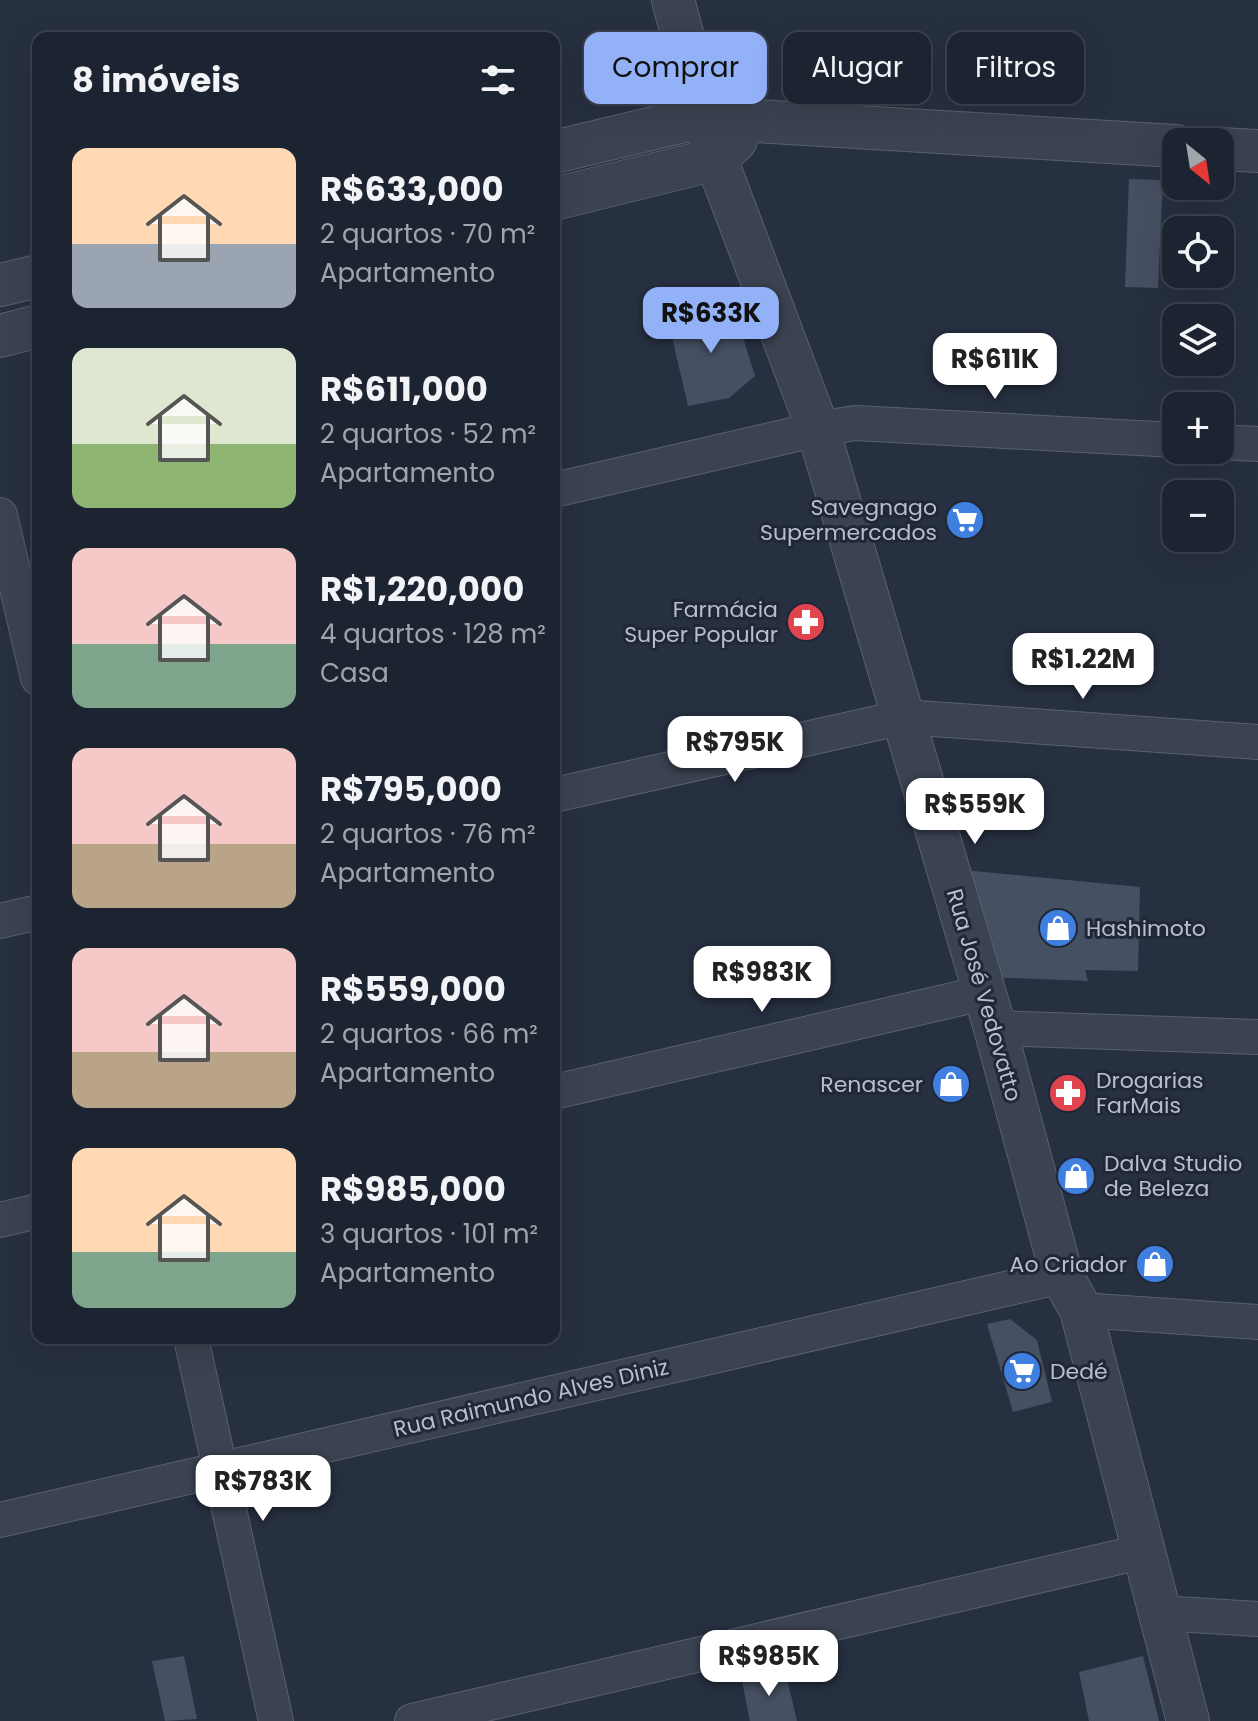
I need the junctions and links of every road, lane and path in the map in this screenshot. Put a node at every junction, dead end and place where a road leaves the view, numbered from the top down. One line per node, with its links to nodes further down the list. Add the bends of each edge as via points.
1 (673, 0): 2 (street, Rua José Vedovatto)
2 (704, 116): 3 (street); 6 (street); 8 (street, Rua José Vedovatto)
3 (756, 121): 4 (street); 8 (street)
4 (1162, 145)
5 (1234, 150): 7 (street)
6 (560, 151)
7 (1258, 151)
8 (716, 159): 9 (street); 14 (street, Rua José Vedovatto)
9 (560, 198)
10 (32, 277): 11 (street)
11 (0, 285)
12 (32, 328): 13 (street)
13 (0, 336)
14 (818, 429): 15 (street, via 855,423); 18 (street); 22 (street, Rua José Vedovatto)
15 (1162, 439)
16 (1234, 443): 17 (street)
17 (1258, 444)
18 (560, 489)
19 (0, 515): 20 (street)
20 (21, 617): 21 (street)
21 (32, 656)
22 (904, 717): 23 (street); 24 (street); 27 (street, Rua José Vedovatto)
23 (1258, 742)
24 (560, 794)
25 (32, 913): 26 (street)
26 (0, 921)
27 (989, 1011): 28 (street); 29 (street); 32 (street, Rua José Vedovatto)
28 (1258, 1037)
29 (560, 1091)
30 (32, 1212): 31 (street)
31 (0, 1220)
32 (1072, 1293): 33 (street, Rua Raimundo Alves Diniz); 35 (street, Rua Raimundo Alves Diniz); 37 (street, Rua José Vedovatto)
33 (1258, 1322)
34 (192, 1344): 35 (street)
35 (221, 1469): 36 (street, Rua Raimundo Alves Diniz); 40 (street)
36 (0, 1520)
37 (1145, 1551): 38 (street, Rua José Vedovatto); 41 (street)
38 (1159, 1613): 39 (street); 42 (street, Rua José Vedovatto)
39 (1258, 1619)
40 (276, 1721)
41 (412, 1721)
42 (1188, 1721)

